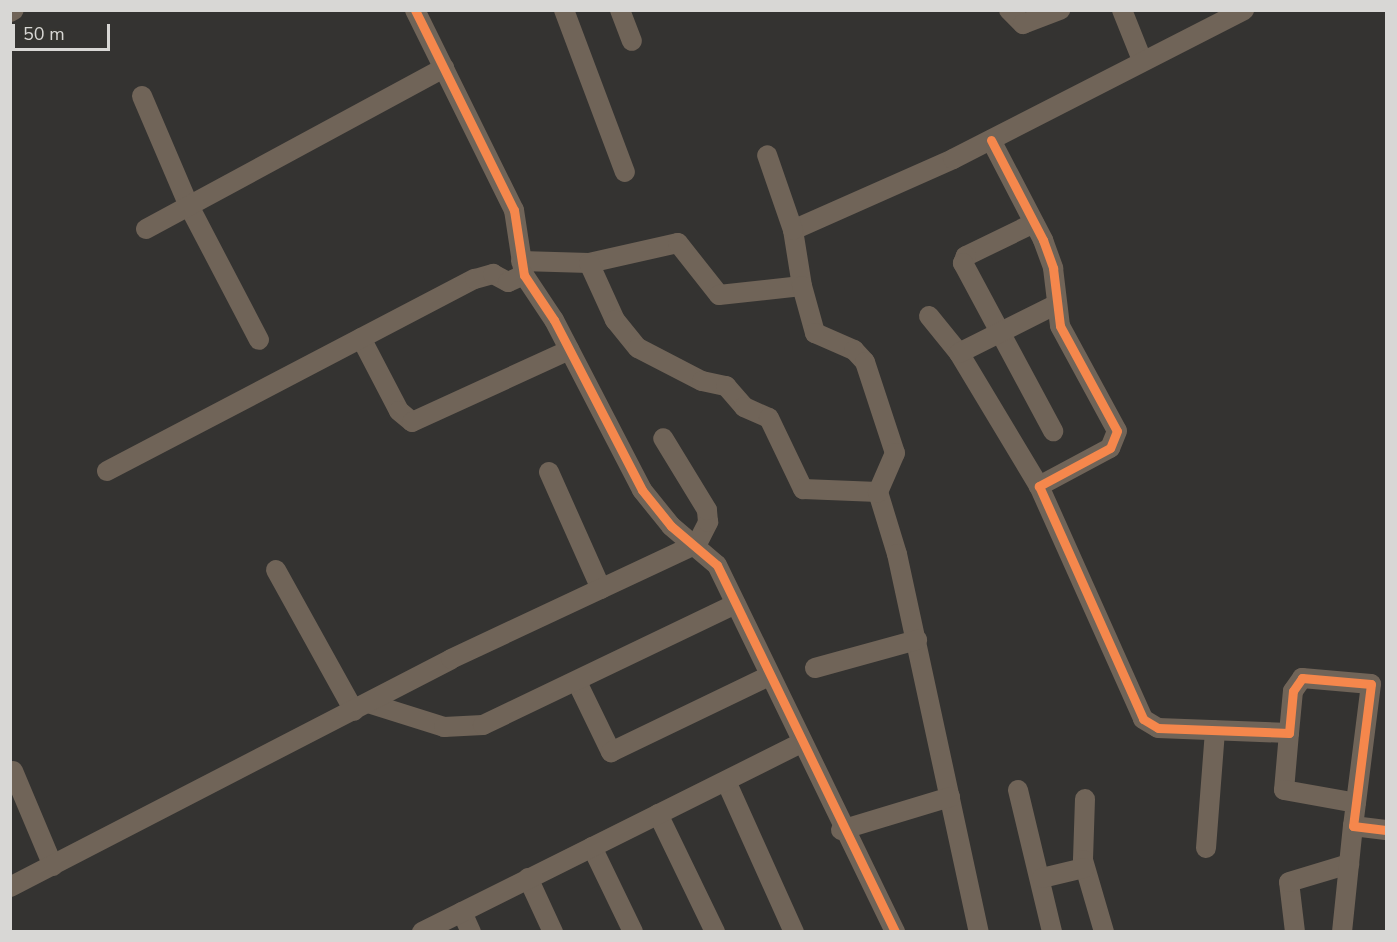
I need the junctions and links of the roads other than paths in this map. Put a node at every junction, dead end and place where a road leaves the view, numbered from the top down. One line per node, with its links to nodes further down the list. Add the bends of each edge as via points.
1 (564, 10): 14 (street)
2 (620, 10): 8 (street)
3 (1009, 10): 4 (street, via 1023,24)
4 (1060, 10)
5 (1122, 10): 9 (street)
6 (1244, 10): 9 (street)
7 (422, 12): 10 (street)
8 (632, 41)
9 (1142, 60): 12 (street)
10 (444, 68): 15 (street); 20 (street, via 514,210)
11 (142, 96): 15 (street)
12 (991, 140): 16 (street); 18 (street)
13 (767, 155): 18 (street)
14 (624, 172)
15 (189, 206): 17 (street); 26 (street)
16 (1034, 223): 22 (street, via 1053,268); 24 (street, via 963,259)
17 (146, 229)
18 (793, 230): 21 (street)
19 (589, 263): 20 (street); 21 (street, via 678,243 719,296); 34 (street, via 615,320 638,348 702,381 726,386 744,407 769,418 803,489)
20 (523, 268): 25 (street, via 508,282 493,274 475,279); 27 (street)
21 (802, 286): 34 (street, via 815,333 854,350 865,362 895,453)
22 (1055, 305): 24 (street); 33 (street, via 1060,326 1117,431 1110,448)
23 (929, 316): 28 (street)
24 (1000, 332): 28 (street); 29 (street)
25 (361, 338): 27 (street, via 399,411 412,422); 31 (street)
26 (259, 340)
27 (569, 351): 35 (street, via 642,490 671,526)
28 (959, 353): 33 (street)
29 (1053, 431)
30 (663, 438): 35 (street, via 707,510 708,522)
31 (107, 471)
32 (549, 472): 37 (street)
33 (1039, 486): 45 (street, via 1143,719 1158,728)
34 (878, 492): 39 (street)
35 (697, 544): 37 (street); 38 (street, via 717,565)
36 (276, 570): 44 (street)
37 (601, 589): 44 (street)
38 (735, 604): 41 (street); 42 (street)
39 (917, 640): 40 (street); 51 (street)
40 (815, 668)
41 (769, 676): 42 (street, via 611,752); 47 (street)
42 (578, 684): 44 (street, via 466,729)
43 (1379, 684): 46 (street, via 1302,678 1293,691); 53 (street)
44 (361, 707): 61 (street)
45 (1215, 730): 46 (street); 59 (street)
46 (1290, 733): 53 (street, via 1284,790)
47 (801, 744): 49 (street); 56 (street)
48 (13, 771): 61 (street)
49 (726, 781): 54 (street); 72 (street)
50 (1018, 790): 64 (street)
51 (950, 797): 56 (street); 74 (street)
52 (1085, 799): 62 (street)
53 (1356, 803): 55 (street)
54 (658, 814): 58 (street); 71 (street)
55 (1353, 826): 57 (street); 60 (street)
56 (842, 830): 73 (street)
57 (1386, 830)
58 (592, 847): 63 (street); 70 (street)
59 (1206, 849)
60 (1349, 864): 77 (street, via 1289,882); 78 (street)
61 (53, 866): 65 (street)
62 (1084, 868): 64 (street); 76 (street)
63 (528, 878): 66 (street); 69 (street)
64 (1042, 878): 75 (street)
65 (10, 887)
66 (462, 912): 67 (street); 68 (street)
67 (422, 932)
68 (471, 932)
69 (553, 932)
70 (633, 932)
71 (716, 932)
72 (794, 932)
73 (895, 932)
74 (979, 932)
75 (1052, 932)
76 (1104, 932)
77 (1295, 932)
78 (1342, 932)

